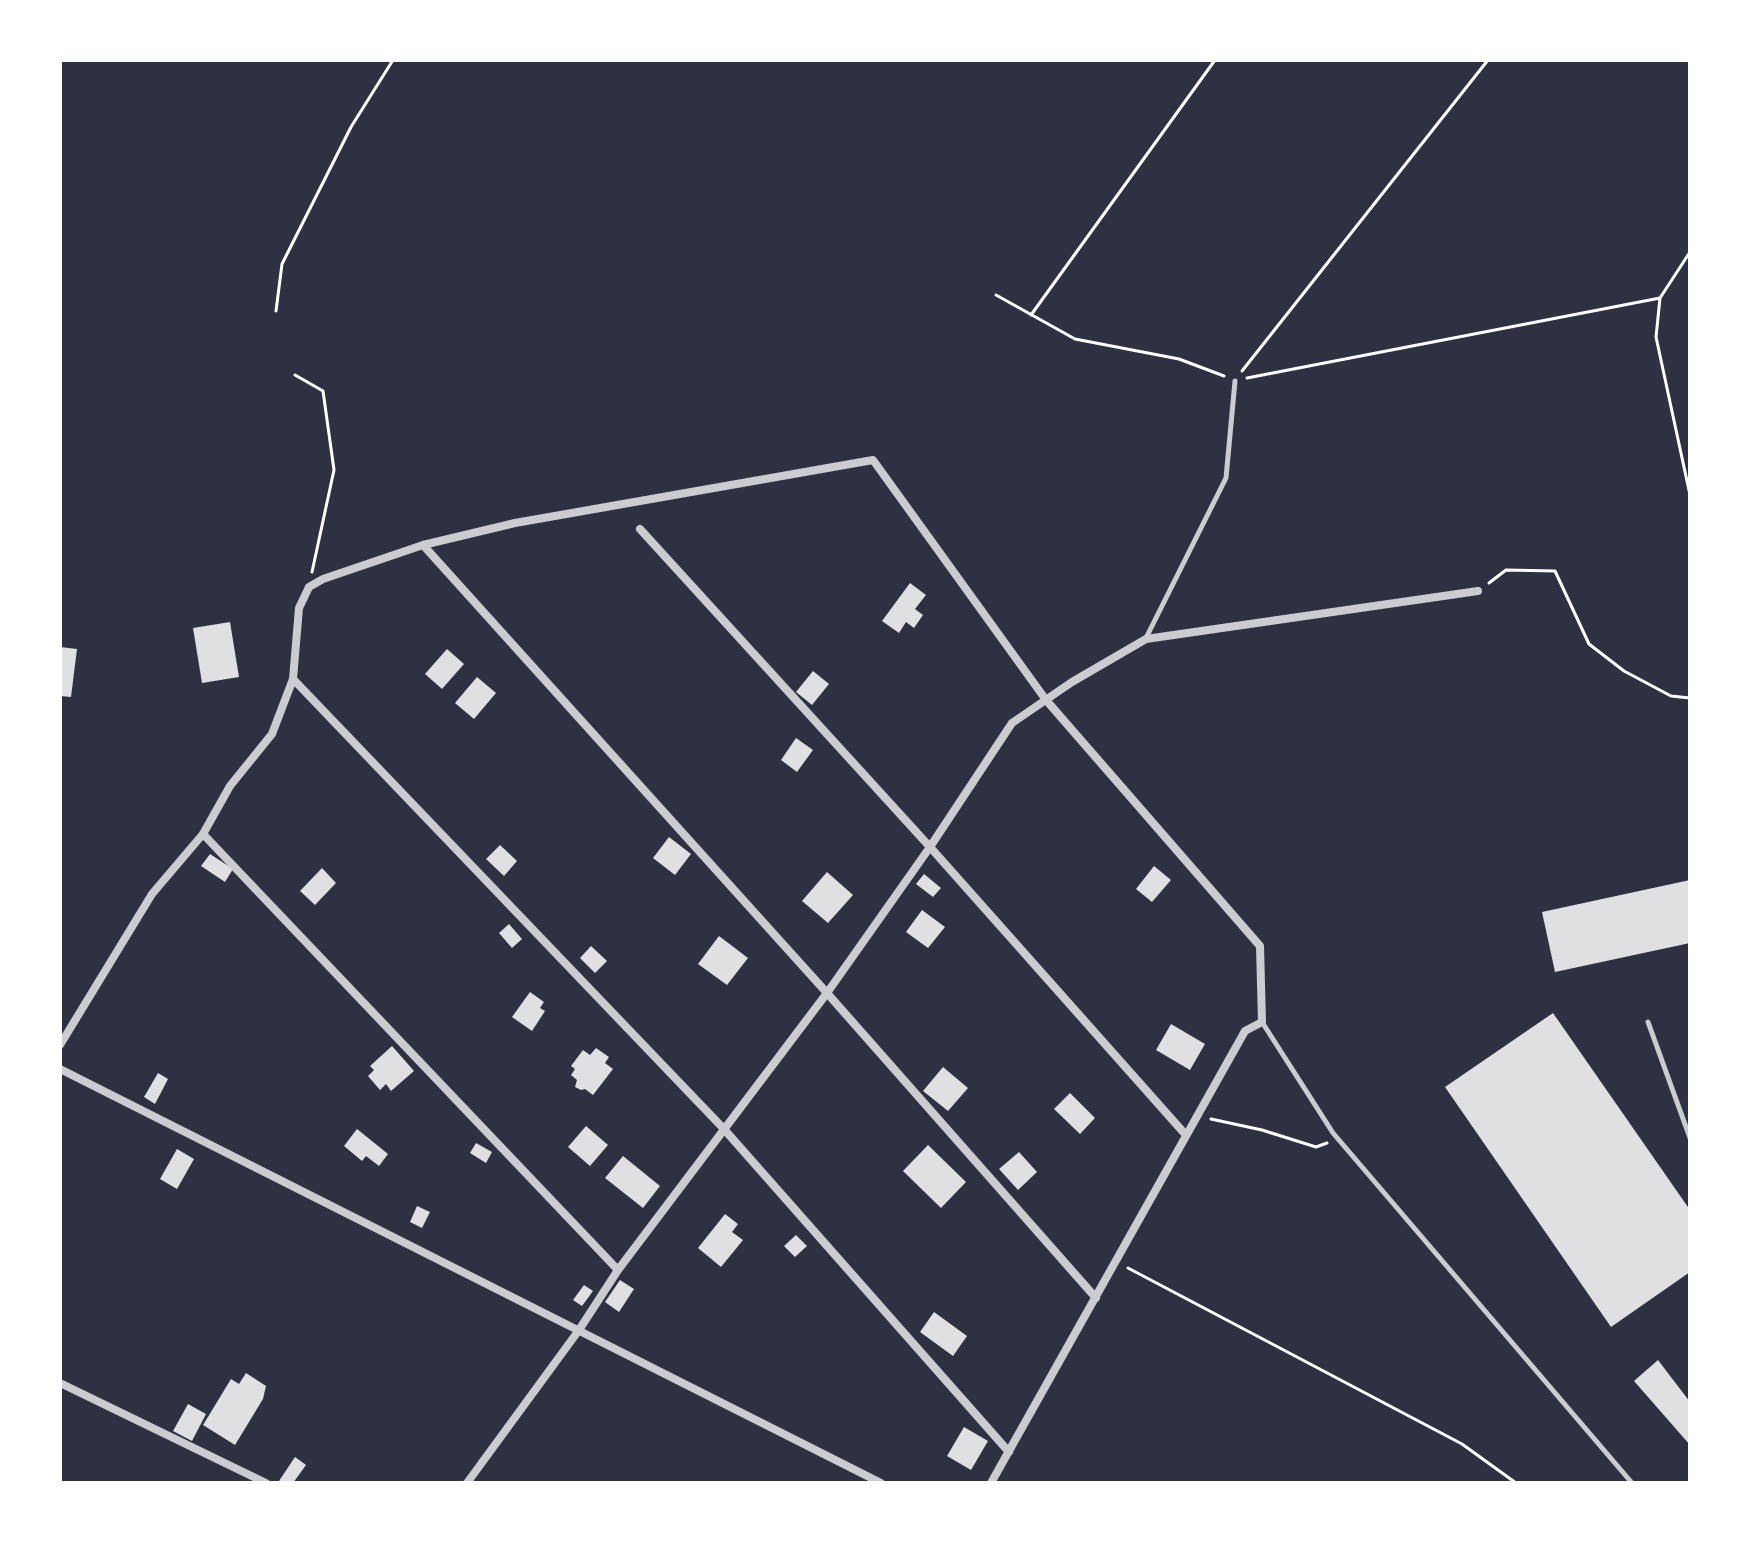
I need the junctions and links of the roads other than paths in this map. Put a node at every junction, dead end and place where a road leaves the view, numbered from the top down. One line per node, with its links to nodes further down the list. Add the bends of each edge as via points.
1 (1235, 381): 5 (lane, via 1226,478)
2 (640, 529): 9 (street)
3 (423, 545): 6 (street, via 309,587 299,608); 7 (street, via 515,523 873,460); 10 (street)
4 (1478, 591): 5 (street)
5 (1146, 639): 7 (street)
6 (293, 679): 8 (street, via 272,734 230,786); 15 (street)
7 (1046, 700): 9 (street, via 1012,723); 11 (street, via 1260,946)
8 (203, 834): 13 (street, via 152,894); 18 (street)
9 (930, 847): 10 (street); 16 (street)
10 (827, 993): 15 (street); 19 (street)
11 (1262, 1022): 16 (street, via 1245,1031); 27 (lane, via 1338,1139)
12 (1648, 1022): 17 (lane)
13 (60, 1045)
14 (60, 1069): 20 (street)
15 (723, 1128): 18 (street); 22 (street)
16 (1185, 1134): 19 (street)
17 (1690, 1138)
18 (618, 1270): 20 (street)
19 (1096, 1298): 22 (street)
20 (579, 1330): 24 (street); 25 (street)
21 (60, 1383): 23 (street)
22 (1009, 1452): 26 (street)
23 (266, 1483)
24 (467, 1483)
25 (881, 1483)
26 (991, 1483)
27 (1632, 1483)

